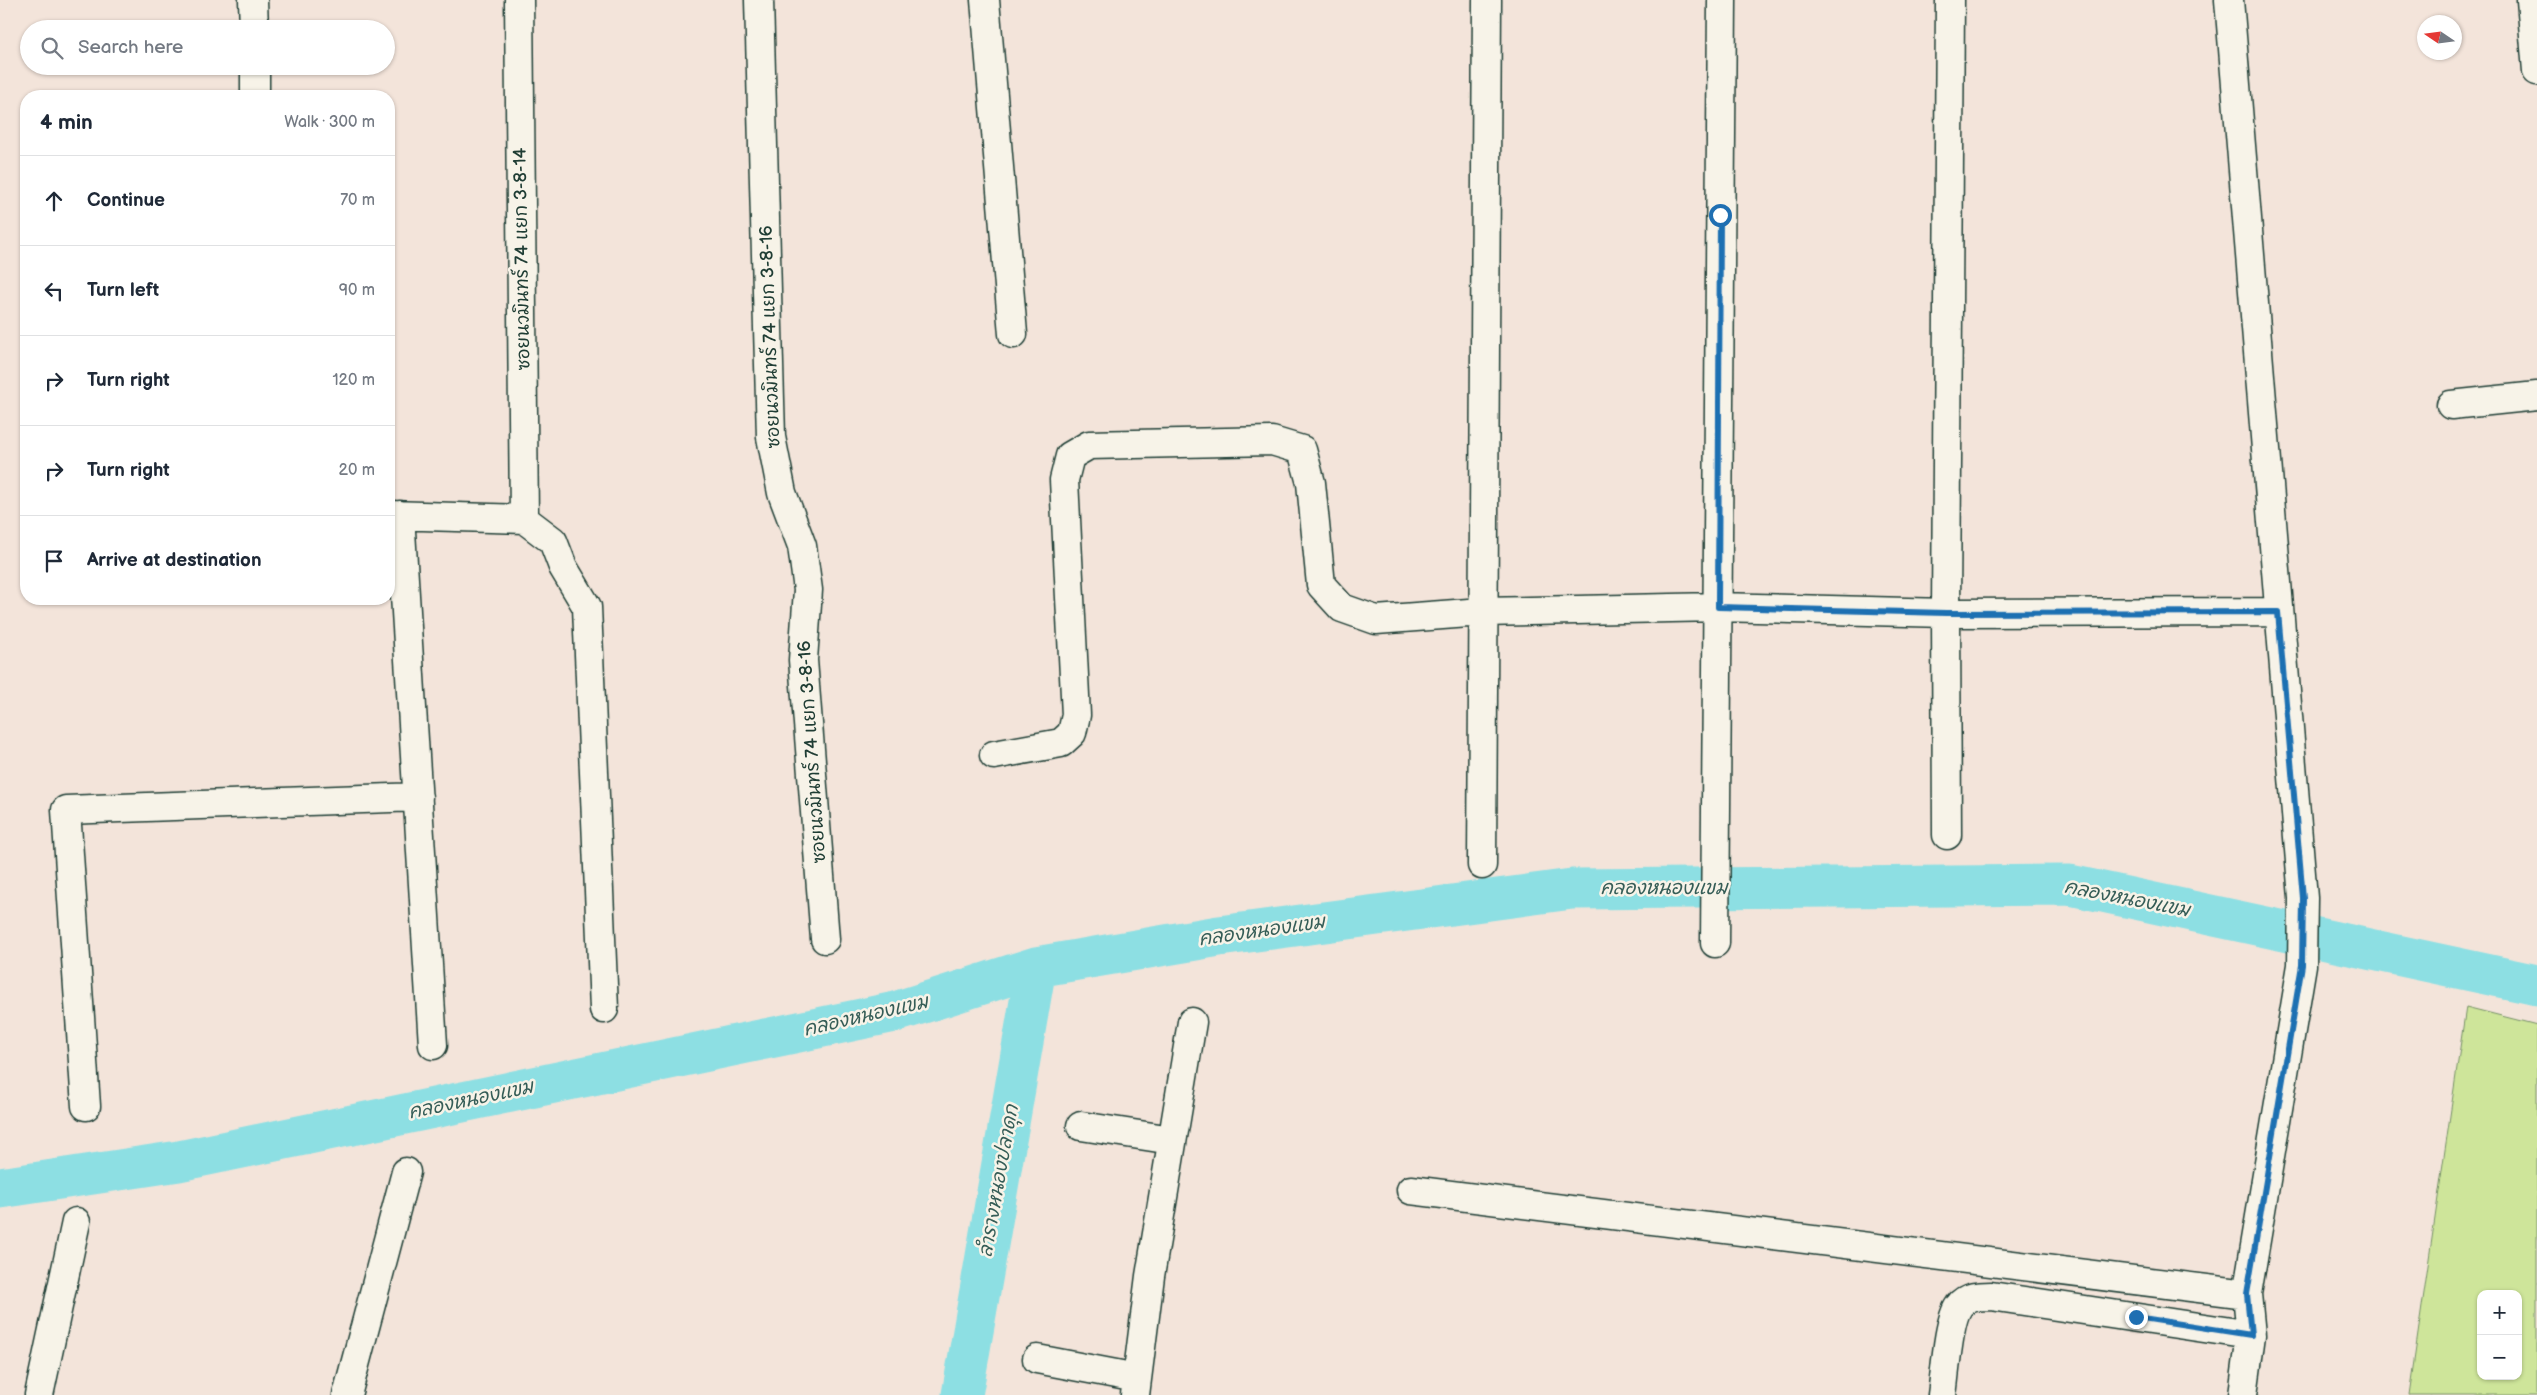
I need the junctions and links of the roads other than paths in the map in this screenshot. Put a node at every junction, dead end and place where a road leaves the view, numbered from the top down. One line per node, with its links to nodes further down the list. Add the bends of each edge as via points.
1 (253, 0): 10 (street)
2 (519, 0): 18 (street, ซอยนวมินทร์ 74 แยก 3-8-14)
3 (759, 0): 27 (street, ซอยนวมินทร์ 74 แยก 3-8-16, via 770,437 782,492 802,546 808,590 803,660)
4 (985, 0): 14 (street)
5 (1487, 0): 20 (street)
6 (1722, 0): 19 (street)
7 (1950, 0): 22 (street)
8 (2229, 0): 21 (street)
9 (2531, 0): 11 (street)
10 (254, 20)
11 (2537, 71)
12 (255, 75): 13 (street)
13 (255, 90)
14 (1013, 334)
15 (2537, 396): 16 (street)
16 (2451, 405)
17 (395, 515): 18 (street); 24 (street)
18 (524, 519): 29 (street, via 553,541 563,567 587,607)
19 (1718, 607): 20 (street); 22 (street); 28 (street)
20 (1482, 612): 23 (street, via 1376,620 1342,608 1321,585 1311,483 1302,450 1272,440 1089,445 1070,456 1064,480 1076,714 1072,733 1061,743); 26 (street)
21 (2278, 612): 22 (street); 38 (street, via 2303,898 2302,965)
22 (1946, 613): 25 (street)
23 (994, 755)
24 (418, 797): 31 (street); 32 (street, via 66,810)
25 (1947, 835)
26 (1482, 864)
27 (825, 938)
28 (1715, 943)
29 (604, 1009)
30 (1192, 1022): 34 (street)
31 (433, 1045)
32 (86, 1106)
33 (1081, 1126): 34 (street)
34 (1172, 1140): 41 (street)
35 (406, 1172): 43 (street)
36 (1411, 1190): 38 (street)
37 (76, 1222): 42 (street)
38 (2247, 1294): 39 (street)
39 (2251, 1335): 44 (street, via 1991,1296 1972,1297 1959,1306 1952,1326); 45 (street)
40 (1037, 1359): 41 (street)
41 (1136, 1387)
42 (39, 1395)
43 (347, 1395)
44 (1942, 1395)
45 (2243, 1395)

